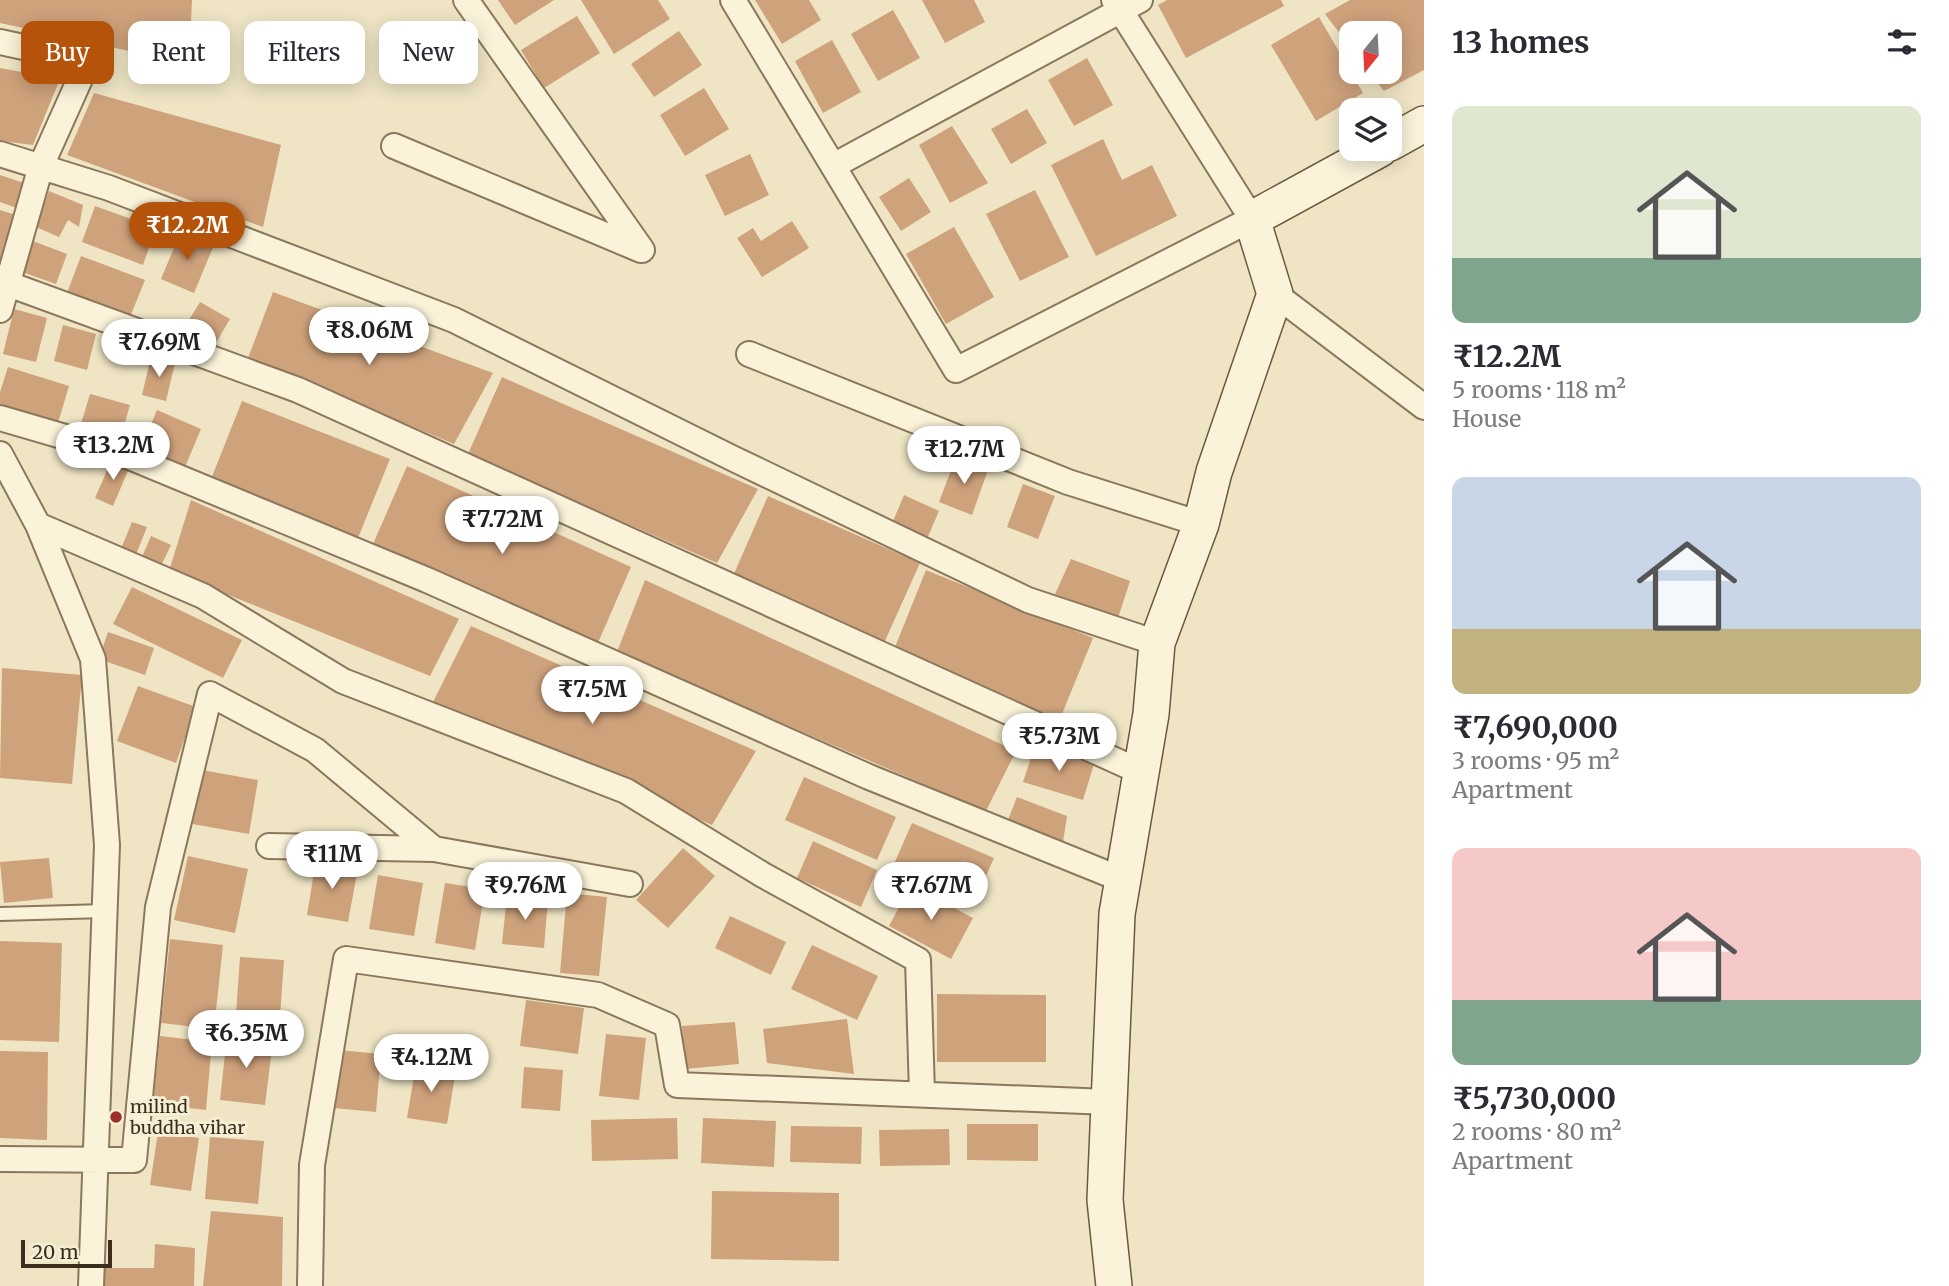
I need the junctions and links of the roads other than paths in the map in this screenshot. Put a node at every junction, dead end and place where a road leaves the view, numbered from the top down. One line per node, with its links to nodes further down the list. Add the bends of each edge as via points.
1 (466, 0): 7 (street, via 642,250)
2 (733, 0): 11 (street)
3 (1125, 4): 11 (street); 12 (street)
4 (0, 42): 10 (street, via 88,61)
5 (1424, 124): 6 (street)
6 (1402, 136)
7 (394, 146)
8 (0, 154): 10 (street)
9 (1358, 161): 12 (street)
10 (41, 166): 13 (street); 22 (street, via 454,320 1028,600)
11 (833, 166): 12 (street, via 956,370)
12 (1252, 219): 14 (street)
13 (4, 283): 15 (street); 23 (street, via 298,390)
14 (1275, 294): 17 (street); 20 (street, via 1214,472)
15 (0, 310)
16 (749, 354): 20 (street, via 1068,482)
17 (1424, 407)
18 (0, 418): 26 (street, via 120,453 427,580 869,777)
19 (0, 454): 21 (street)
20 (1201, 524): 22 (street)
21 (38, 525): 28 (street, via 93,659 107,845); 30 (street, via 202,596 343,681 625,791 763,875 918,960)
22 (1157, 643): 23 (street)
23 (1141, 772): 26 (street)
24 (269, 846): 25 (street)
25 (434, 849): 27 (street); 33 (street, via 315,750 210,694 158,907 134,1160)
26 (1123, 880): 31 (street, via 1117,914)
27 (630, 884)
28 (105, 911): 29 (lane); 33 (street)
29 (0, 914)
30 (922, 1094): 31 (street); 35 (street, via 677,1085 667,1025 598,995 346,960 312,1165)
31 (1110, 1102): 36 (street, via 1105,1200)
32 (0, 1159): 33 (street)
33 (94, 1161): 34 (street)
34 (91, 1286)
35 (310, 1286)
36 (1114, 1286)

